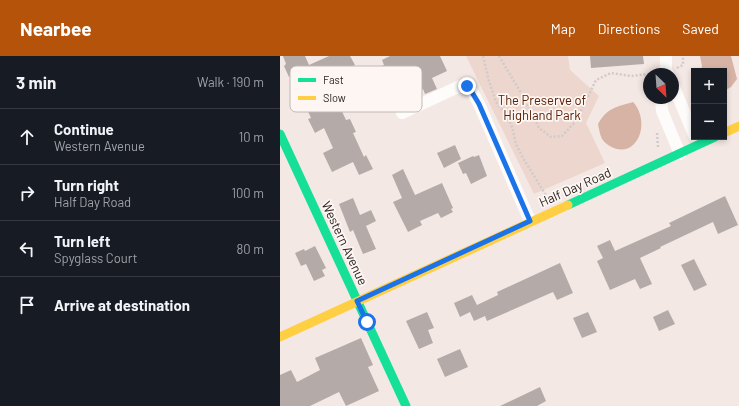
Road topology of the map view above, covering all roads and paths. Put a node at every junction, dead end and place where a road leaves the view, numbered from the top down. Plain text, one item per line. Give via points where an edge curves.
1 (483, 56) edge
2 (499, 56) edge
3 (666, 56) edge
4 (683, 56) edge
5 (668, 68) edge
6 (677, 68) edge
7 (643, 75) edge
8 (679, 99) edge
9 (422, 103) edge
10 (661, 104) edge
11 (739, 126) edge
12 (691, 127) edge
13 (727, 132) edge
14 (280, 134) edge
15 (695, 140) edge
16 (680, 154) junction
17 (547, 197) dead end
18 (530, 221) junction
19 (357, 301) junction
20 (280, 337) edge
21 (406, 406) edge

1 - 17 path via 496,102 507,116 516,144
2 - 7 path via 539,128 550,137 562,136 576,120 596,80 610,73
3 - 5 street
4 - 6 path via 683,65
8 - 12 street
9 - 18 street via 460,86 467,86 470,89
10 - 16 street
11 - 13 main road
14 - 19 main road, Western Avenue
15 - 16 main road, Half Day Road
16 - 18 main road, Half Day Road
18 - 19 main road, Half Day Road
19 - 20 main road, Half Day Road
19 - 21 main road, Western Avenue

